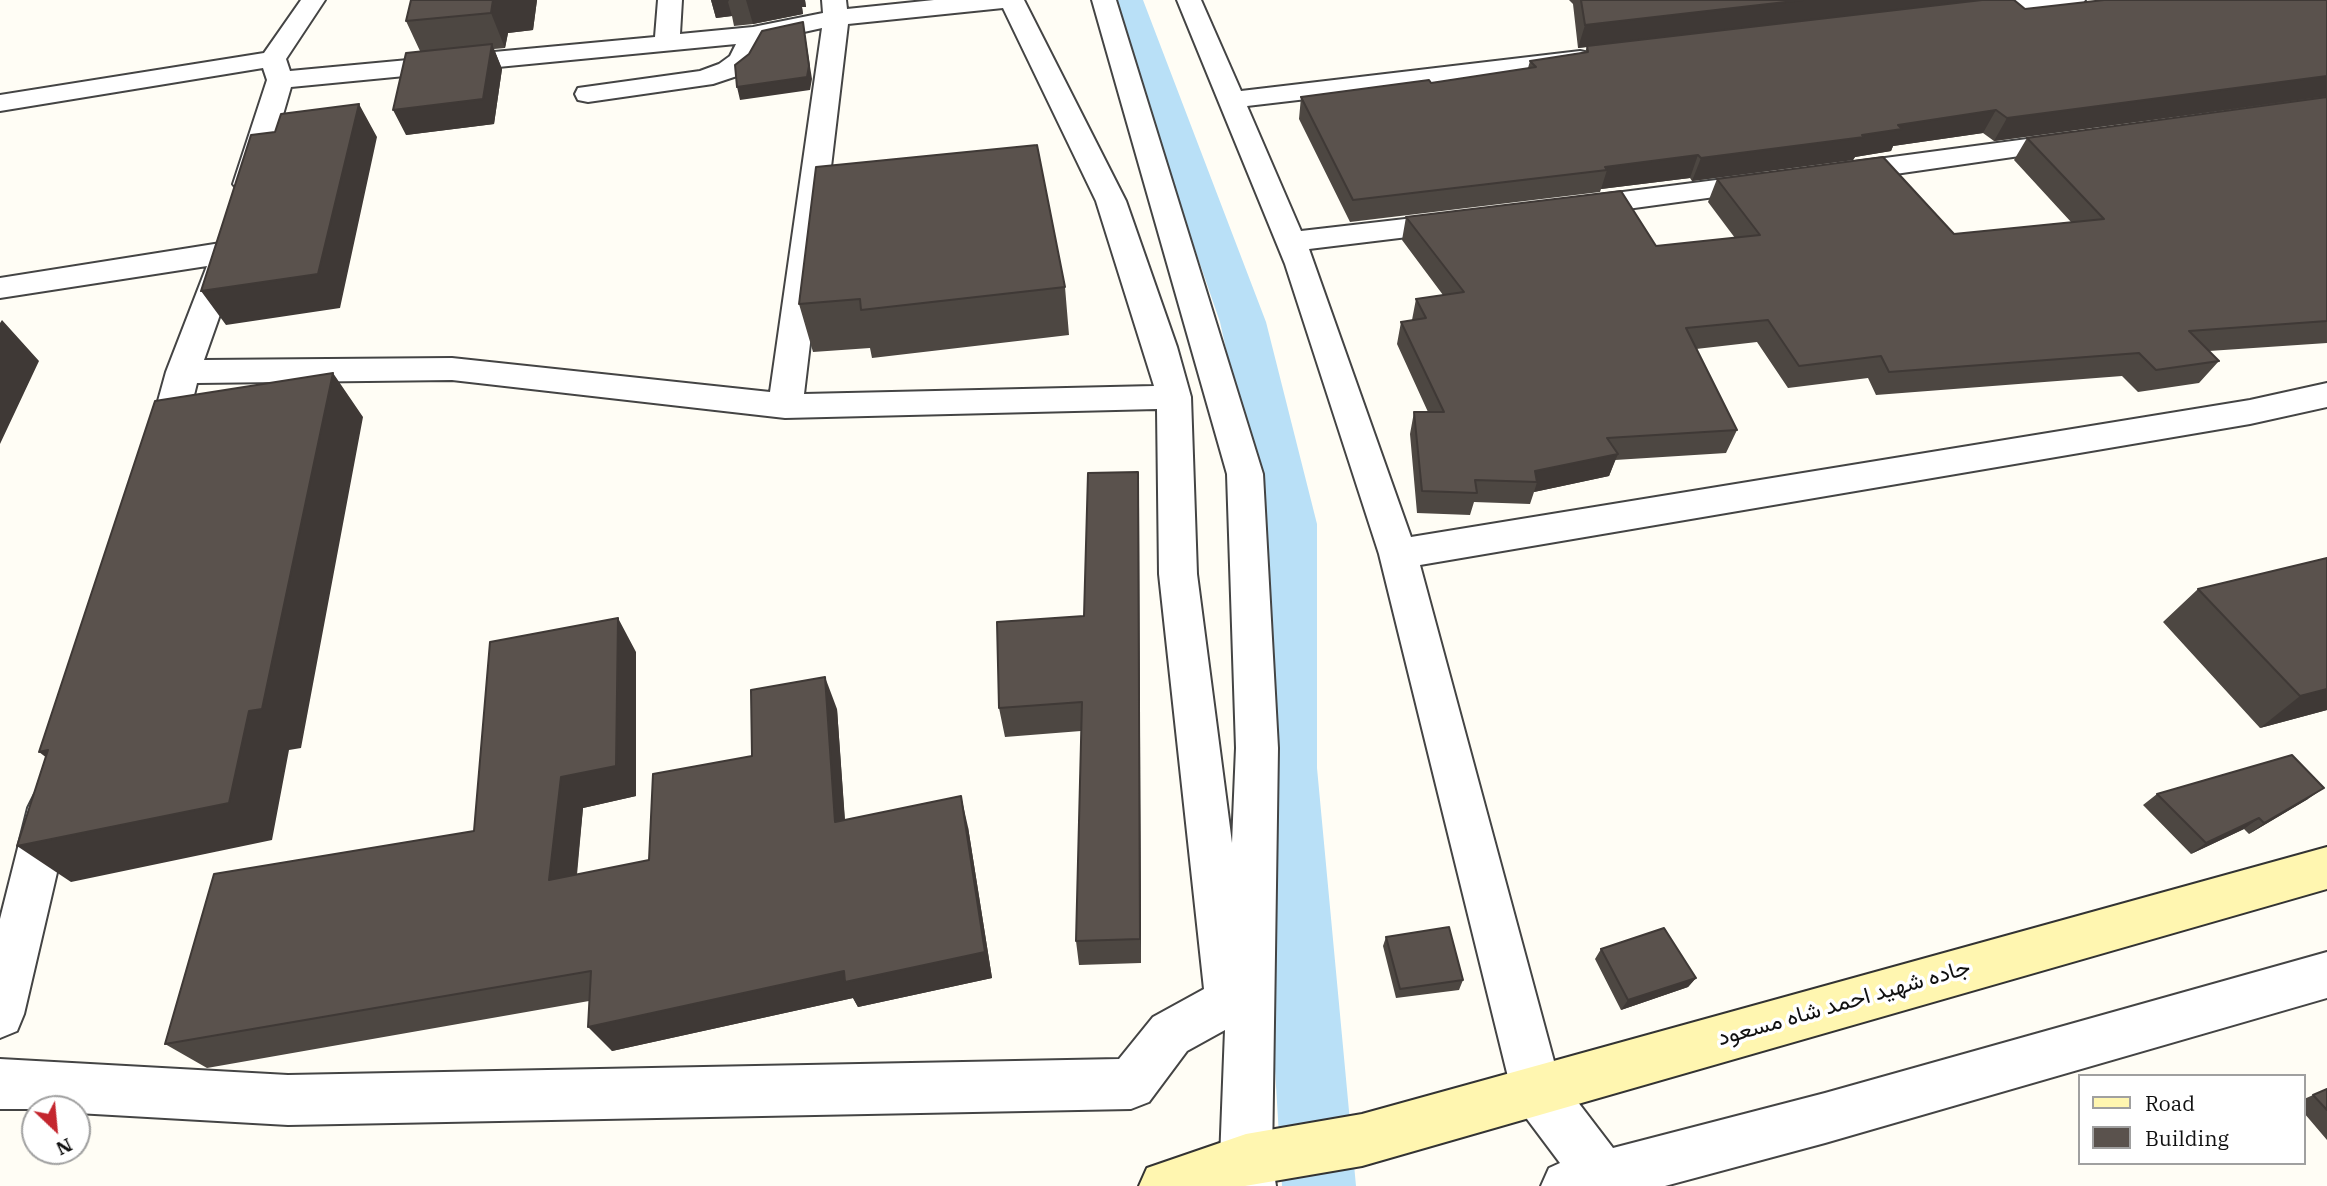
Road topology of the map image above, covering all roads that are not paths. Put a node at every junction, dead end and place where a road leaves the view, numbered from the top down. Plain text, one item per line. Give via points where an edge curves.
1 (313, 0) edge
2 (670, 0) edge
3 (1004, 0) edge
4 (1012, 0) edge
5 (1104, 0) edge
6 (1189, 0) edge
7 (2073, 0) edge
8 (835, 9) edge
9 (1948, 15) edge
10 (753, 35) junction
11 (667, 43) junction
12 (1604, 56) edge
13 (277, 70) junction
14 (588, 94) dead end
15 (1231, 100) junction
16 (0, 103) edge
17 (2096, 138) edge
18 (1552, 210) edge
19 (1483, 219) edge
20 (1291, 242) junction
21 (226, 253) junction
22 (0, 288) edge
23 (183, 372) junction
24 (2327, 395) edge
25 (1174, 397) junction
26 (785, 405) junction
27 (155, 479) edge
28 (1398, 554) junction
29 (62, 777) edge
30 (2327, 868) edge
31 (2327, 975) edge
32 (0, 1014) edge
33 (0, 1084) edge
34 (1536, 1089) junction
35 (1248, 1173) edge
36 (1592, 1183) edge
37 (1165, 1186) edge

1 - 13 street
2 - 11 street
3 - 8 street
4 - 25 street via 1111,201
5 - 35 street via 1245,474 1257,748
6 - 15 street
7 - 9 street
8 - 10 street
8 - 26 street
10 - 11 street
10 - 14 street via 741,60 728,70 704,78
11 - 13 street
12 - 15 street
13 - 16 street
13 - 21 street
15 - 20 street
17 - 18 street
19 - 20 street
20 - 28 street
21 - 22 street
21 - 23 street
23 - 26 street via 452,369
23 - 27 street
24 - 28 street via 2250,412
25 - 26 street
25 - 33 street via 1178,574 1229,1001 1170,1034 1131,1084 288,1100
28 - 34 street
29 - 32 street via 48,813
30 - 34 main road, جاده شهيد احمد شاه مسعود
31 - 36 street
34 - 35 main road, جاده شهيد احمد شاه مسعود
34 - 36 street
35 - 37 main road, جاده شهيد احمد شاه مسعود

